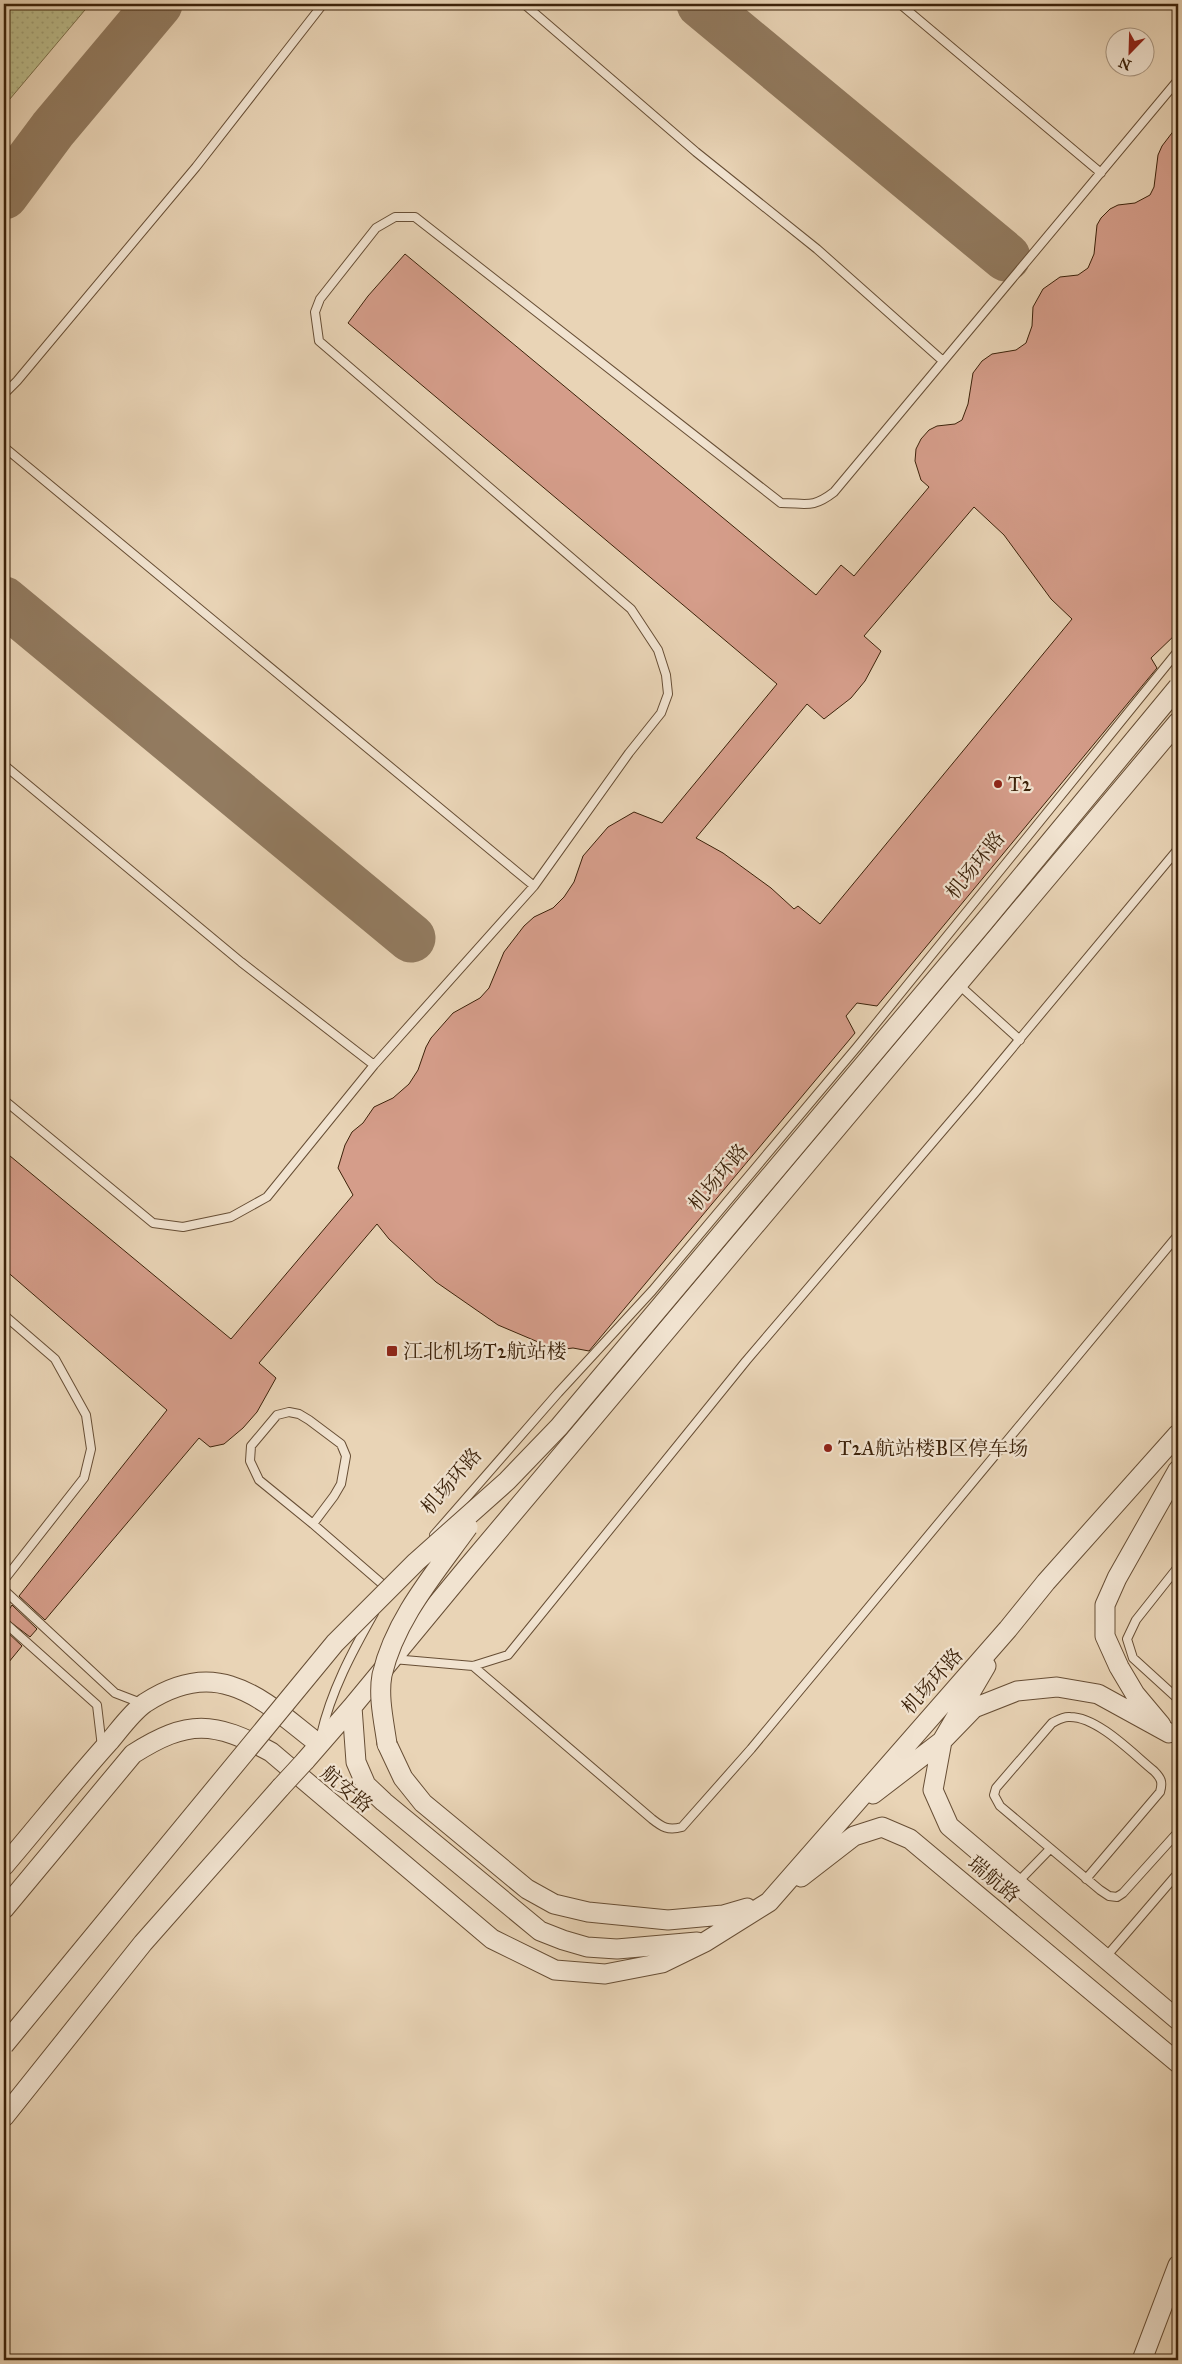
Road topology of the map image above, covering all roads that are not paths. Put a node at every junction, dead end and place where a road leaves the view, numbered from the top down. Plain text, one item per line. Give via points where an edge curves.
1 (323, 4) edge
2 (524, 4) edge
3 (900, 4) edge
4 (1178, 80) edge
5 (1101, 173) junction
6 (943, 361) junction
7 (4, 394) edge
8 (4, 447) edge
9 (1178, 651) edge
10 (1178, 687) edge
11 (1178, 722) edge
12 (4, 765) edge
13 (1178, 849) edge
14 (534, 886) junction
15 (958, 983) junction
16 (1020, 1040) junction
17 (374, 1065) junction
18 (4, 1100) edge
19 (1178, 1235) edge
20 (4, 1315) edge
21 (1178, 1434) edge
22 (1178, 1470) edge
23 (487, 1499) junction
24 (313, 1524) junction
25 (1178, 1567) edge
26 (4, 1580) edge
27 (388, 1589) junction
28 (4, 1590) edge
29 (4, 1622) edge
30 (1008, 1629) junction
31 (392, 1659) junction
32 (473, 1666) junction
33 (1178, 1699) edge
34 (143, 1704) junction
35 (352, 1707) junction
36 (1174, 1737) edge
37 (942, 1740) junction
38 (319, 1744) junction
39 (102, 1750) junction
40 (838, 1822) junction
41 (1178, 1832) edge
42 (1050, 1849) junction
43 (4, 1866) edge
44 (1178, 1873) edge
45 (1086, 1879) junction
46 (1017, 1883) junction
47 (769, 1902) junction
48 (4, 1909) edge
49 (705, 1942) junction
50 (1105, 1958) junction
51 (1178, 2020) edge
52 (4, 2045) edge
53 (1178, 2063) edge
54 (4, 2117) edge
55 (1178, 2265) edge
56 (1142, 2360) edge

1 - 7 lane via 196,167
2 - 6 lane via 696,152 817,249
3 - 5 lane
4 - 5 lane
5 - 6 lane
6 - 14 lane via 834,492 821,502 810,505 781,503 414,216 395,217 376,228 320,299 315,312 319,341 631,609 658,650 668,694 661,713
8 - 14 lane
9 - 27 lane, 机场环路 via 863,1039 652,1291 558,1393
10 - 23 street, 机场环路, bridge via 559,1427
11 - 15 street, 机场环路
12 - 17 lane via 241,962
13 - 16 lane
14 - 17 lane
15 - 16 lane
15 - 31 street, 机场环路
16 - 32 lane via 746,1361 508,1655
17 - 18 lane via 267,1197 231,1218 183,1227 153,1222
19 - 32 lane via 751,1749 682,1827 663,1828
20 - 26 lane via 55,1359 86,1415 91,1449 84,1478
21 - 30 street, 机场环路
22 - 36 street via 1116,1578 1105,1605 1105,1636 1119,1667 1135,1694
23 - 47 street, bridge via 410,1608 393,1641 382,1676 381,1704 387,1744 403,1778 423,1803 527,1888 554,1904 588,1912 668,1920 723,1915
23 - 52 street, bridge via 416,1562 335,1642
24 - 24 lane via 259,1480 250,1461 251,1446 277,1415 289,1412 304,1417 341,1444 346,1456 340,1484
24 - 27 lane
25 - 33 lane via 1136,1620 1127,1639 1133,1658 1143,1670
27 - 38 lane, 机场环路 via 343,1673 325,1716
28 - 34 lane via 115,1693
29 - 39 lane via 97,1705
30 - 37 street
30 - 40 street, 机场环路
31 - 32 lane
31 - 35 street, 机场环路
34 - 38 street, 航安路 via 189,1683 231,1685 255,1696
34 - 39 street, 航安路
35 - 38 street, 机场环路
35 - 49 street via 356,1762 366,1785 540,1931 587,1947 617,1950
36 - 37 street via 1098,1694 1057,1687 1017,1691 974,1708
37 - 40 street
37 - 46 street, 瑞航路 via 933,1790 949,1826
38 - 54 street, 机场环路, bridge via 143,1943
39 - 43 street, 航安路
40 - 47 street, 机场环路
41 - 45 lane via 1123,1893 1109,1896
42 - 45 lane
42 - 45 lane via 1000,1806 994,1795 996,1788 1052,1723 1062,1718 1082,1718 1095,1724 1154,1771 1162,1784 1160,1792
42 - 46 lane
44 - 50 lane
46 - 50 street, 瑞航路
47 - 49 street, 机场环路
47 - 53 street, 瑞航路 via 854,1836 882,1827 910,1839
48 - 49 street, 航安路 via 132,1754 156,1739 187,1727 220,1729 271,1752 492,1938 555,1970 605,1974 662,1963
50 - 51 street, 瑞航路
55 - 56 street

